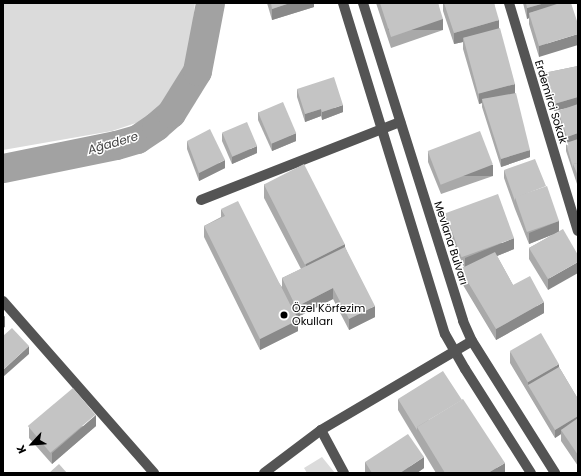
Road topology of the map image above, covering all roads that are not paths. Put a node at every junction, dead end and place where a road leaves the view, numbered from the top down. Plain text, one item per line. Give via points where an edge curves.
1 (343, 3) edge
2 (363, 3) edge
3 (509, 3) edge
4 (400, 122) junction
5 (382, 129) junction
6 (200, 200) dead end
7 (578, 231) edge
8 (3, 301) edge
9 (472, 341) junction
10 (454, 351) junction
11 (321, 430) junction
12 (154, 473) edge
13 (264, 473) edge
14 (344, 473) edge
15 (531, 473) edge
16 (555, 473) edge

1 - 5 street
2 - 4 street, Mevlana Bulvarı
3 - 7 street, Erdemirci Sokak
4 - 5 street
4 - 9 street, Mevlana Bulvarı via 463,321
5 - 6 street
5 - 10 street via 438,313
8 - 12 street
9 - 10 street
9 - 16 street, Mevlana Bulvarı
10 - 11 street
10 - 15 street
11 - 13 street
11 - 14 street

